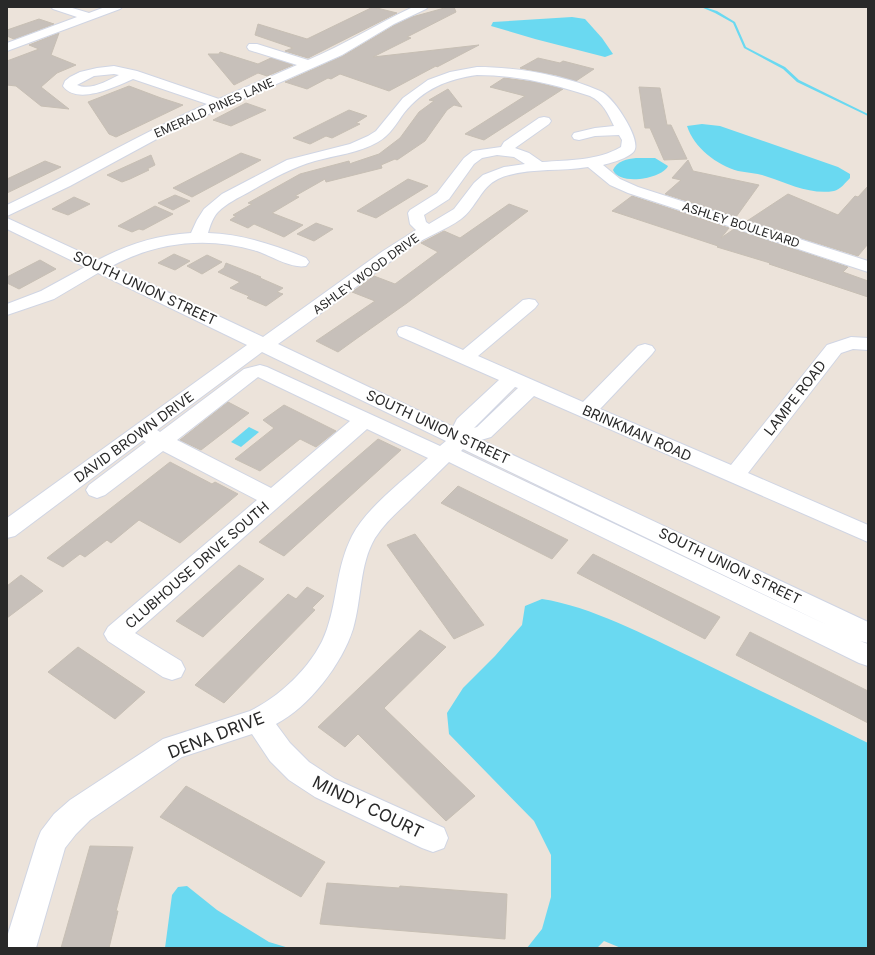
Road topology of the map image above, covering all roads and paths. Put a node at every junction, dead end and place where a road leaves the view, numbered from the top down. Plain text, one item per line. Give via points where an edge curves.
1 (57, 7) edge
2 (116, 7) edge
3 (422, 7) edge
4 (89, 17) junction
5 (7, 47) edge
6 (253, 47) dead end
7 (310, 65) junction
8 (132, 74) dead end
9 (220, 104) junction
10 (544, 120) dead end
11 (623, 130) junction
12 (579, 136) dead end
13 (507, 151) junction
14 (591, 162) junction
15 (538, 166) junction
16 (615, 182) junction
17 (452, 184) junction
18 (478, 188) junction
19 (7, 211) edge
20 (7, 223) edge
21 (429, 230) junction
22 (198, 239) junction
23 (868, 252) edge
24 (300, 262) dead end
25 (100, 266) junction
26 (868, 267) edge
27 (529, 304) dead end
28 (7, 310) edge
29 (406, 332) dead end
30 (264, 344) junction
31 (868, 344) edge
32 (645, 350) dead end
33 (465, 358) junction
34 (512, 379) junction
35 (531, 387) junction
36 (586, 411) junction
37 (365, 419) junction
38 (142, 431) junction
39 (162, 441) junction
40 (450, 449) junction
41 (734, 476) junction
42 (97, 490) dead end
43 (273, 499) junction
44 (7, 530) edge
45 (868, 534) edge
46 (868, 633) edge
47 (868, 656) edge
48 (172, 669) dead end
49 (258, 720) junction
50 (432, 838) dead end
51 (20, 948) edge

1 - 4 street
2 - 4 street
3 - 7 street, EMERALD PINES LANE
4 - 5 street
6 - 7 street
7 - 9 street, EMERALD PINES LANE
8 - 9 street
9 - 19 street, EMERALD PINES LANE via 151,136
10 - 13 street via 509,145
11 - 12 street
11 - 14 street, ASHLEY WOOD DRIVE via 629,140 628,149 621,155 607,160
11 - 22 street, ASHLEY WOOD DRIVE via 609,104 601,96 523,74 493,70 465,72 439,80 419,91 375,138 349,149 310,157 284,166 221,202 207,215
13 - 15 street via 524,156
13 - 17 street via 478,154 469,161
14 - 15 street, ASHLEY WOOD DRIVE
14 - 16 street, ASHLEY BOULEVARD
15 - 18 street, ASHLEY WOOD DRIVE via 493,175
16 - 23 street, ASHLEY BOULEVARD via 653,185
16 - 26 street, ASHLEY BOULEVARD
17 - 18 street
17 - 21 street via 443,196 416,213 418,224
18 - 21 street, ASHLEY WOOD DRIVE via 460,212
20 - 25 street, SOUTH UNION STREET
21 - 30 street, ASHLEY WOOD DRIVE via 408,241 301,320
22 - 24 street via 244,242
22 - 25 street via 150,244 122,254
25 - 28 street via 51,293
25 - 30 street, SOUTH UNION STREET
27 - 33 street
29 - 33 street, BRINKMAN ROAD
30 - 38 street, DAVID BROWN DRIVE
30 - 40 street, SOUTH UNION STREET
31 - 41 street, LAMPE ROAD via 851,342 834,349
32 - 36 street
33 - 34 street, BRINKMAN ROAD
34 - 35 street, BRINKMAN ROAD
34 - 40 street via 464,424
35 - 36 street, BRINKMAN ROAD
35 - 40 street via 484,432
36 - 41 street, BRINKMAN ROAD
37 - 39 street, SOUTH UNION STREET via 264,371 255,371
37 - 40 street, SOUTH UNION STREET
37 - 43 street, CLUBHOUSE DRIVE SOUTH
38 - 39 street, CLUBHOUSE DRIVE SOUTH
38 - 44 street, DAVID BROWN DRIVE
39 - 42 street
39 - 43 street, CLUBHOUSE DRIVE SOUTH
40 - 46 street, SOUTH UNION STREET
40 - 47 street, SOUTH UNION STREET
40 - 49 street, DENA DRIVE via 378,517 364,536 352,562 340,629 320,668 291,699 272,714
41 - 45 street, BRINKMAN ROAD
43 - 48 street, CLUBHOUSE DRIVE SOUTH via 117,634
49 - 50 street, MINDY COURT via 280,752 299,771 318,784
49 - 51 street, DENA DRIVE via 173,748 80,810 65,824 52,841

